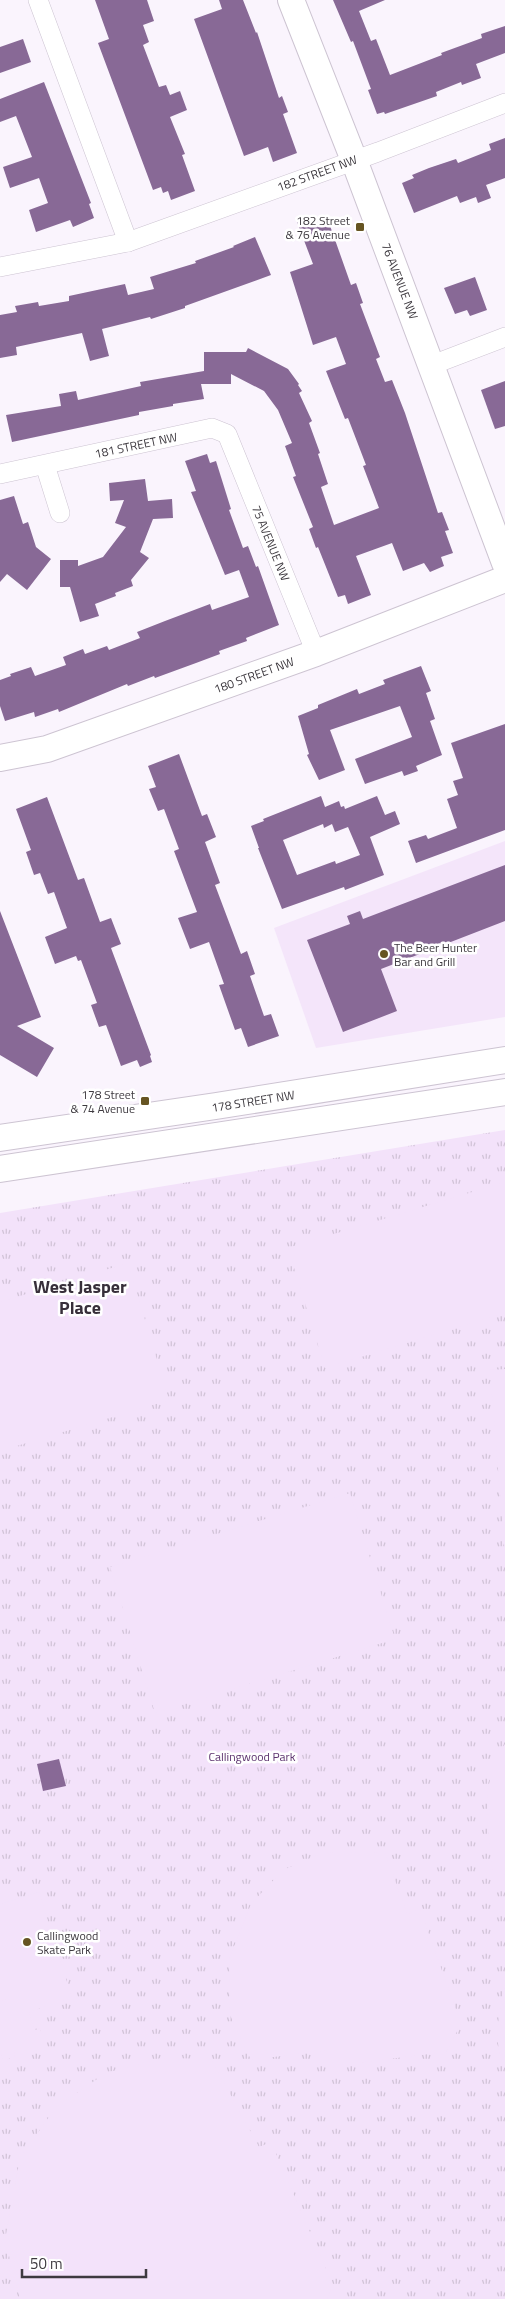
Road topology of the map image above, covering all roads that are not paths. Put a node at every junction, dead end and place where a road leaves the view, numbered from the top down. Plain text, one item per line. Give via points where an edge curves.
1 (38, 0) edge
2 (291, 0) edge
3 (505, 103) edge
4 (354, 160) junction
5 (128, 242) junction
6 (0, 266) edge
7 (505, 337) edge
8 (432, 365) junction
9 (227, 434) joint
10 (46, 465) junction
11 (0, 474) edge
12 (60, 513) dead end
13 (505, 563) edge
14 (505, 579) edge
15 (316, 653) junction
16 (0, 758) edge
17 (505, 1060) edge
18 (505, 1092) edge
19 (0, 1138) edge
20 (0, 1169) edge

1 - 5 street
2 - 4 street, 76 AVENUE NW
3 - 4 street, 182 STREET NW
4 - 5 street, 182 STREET NW
4 - 8 street, 76 AVENUE NW
5 - 6 street, 182 STREET NW
7 - 8 street
8 - 13 street, 76 AVENUE NW
9 - 10 street, 181 STREET NW via 212,428
9 - 15 street, 75 AVENUE NW
10 - 11 street, 181 STREET NW
10 - 12 street
14 - 15 street, 180 STREET NW
15 - 16 street, 180 STREET NW via 47,749
17 - 19 street, 178 STREET NW
18 - 20 street

